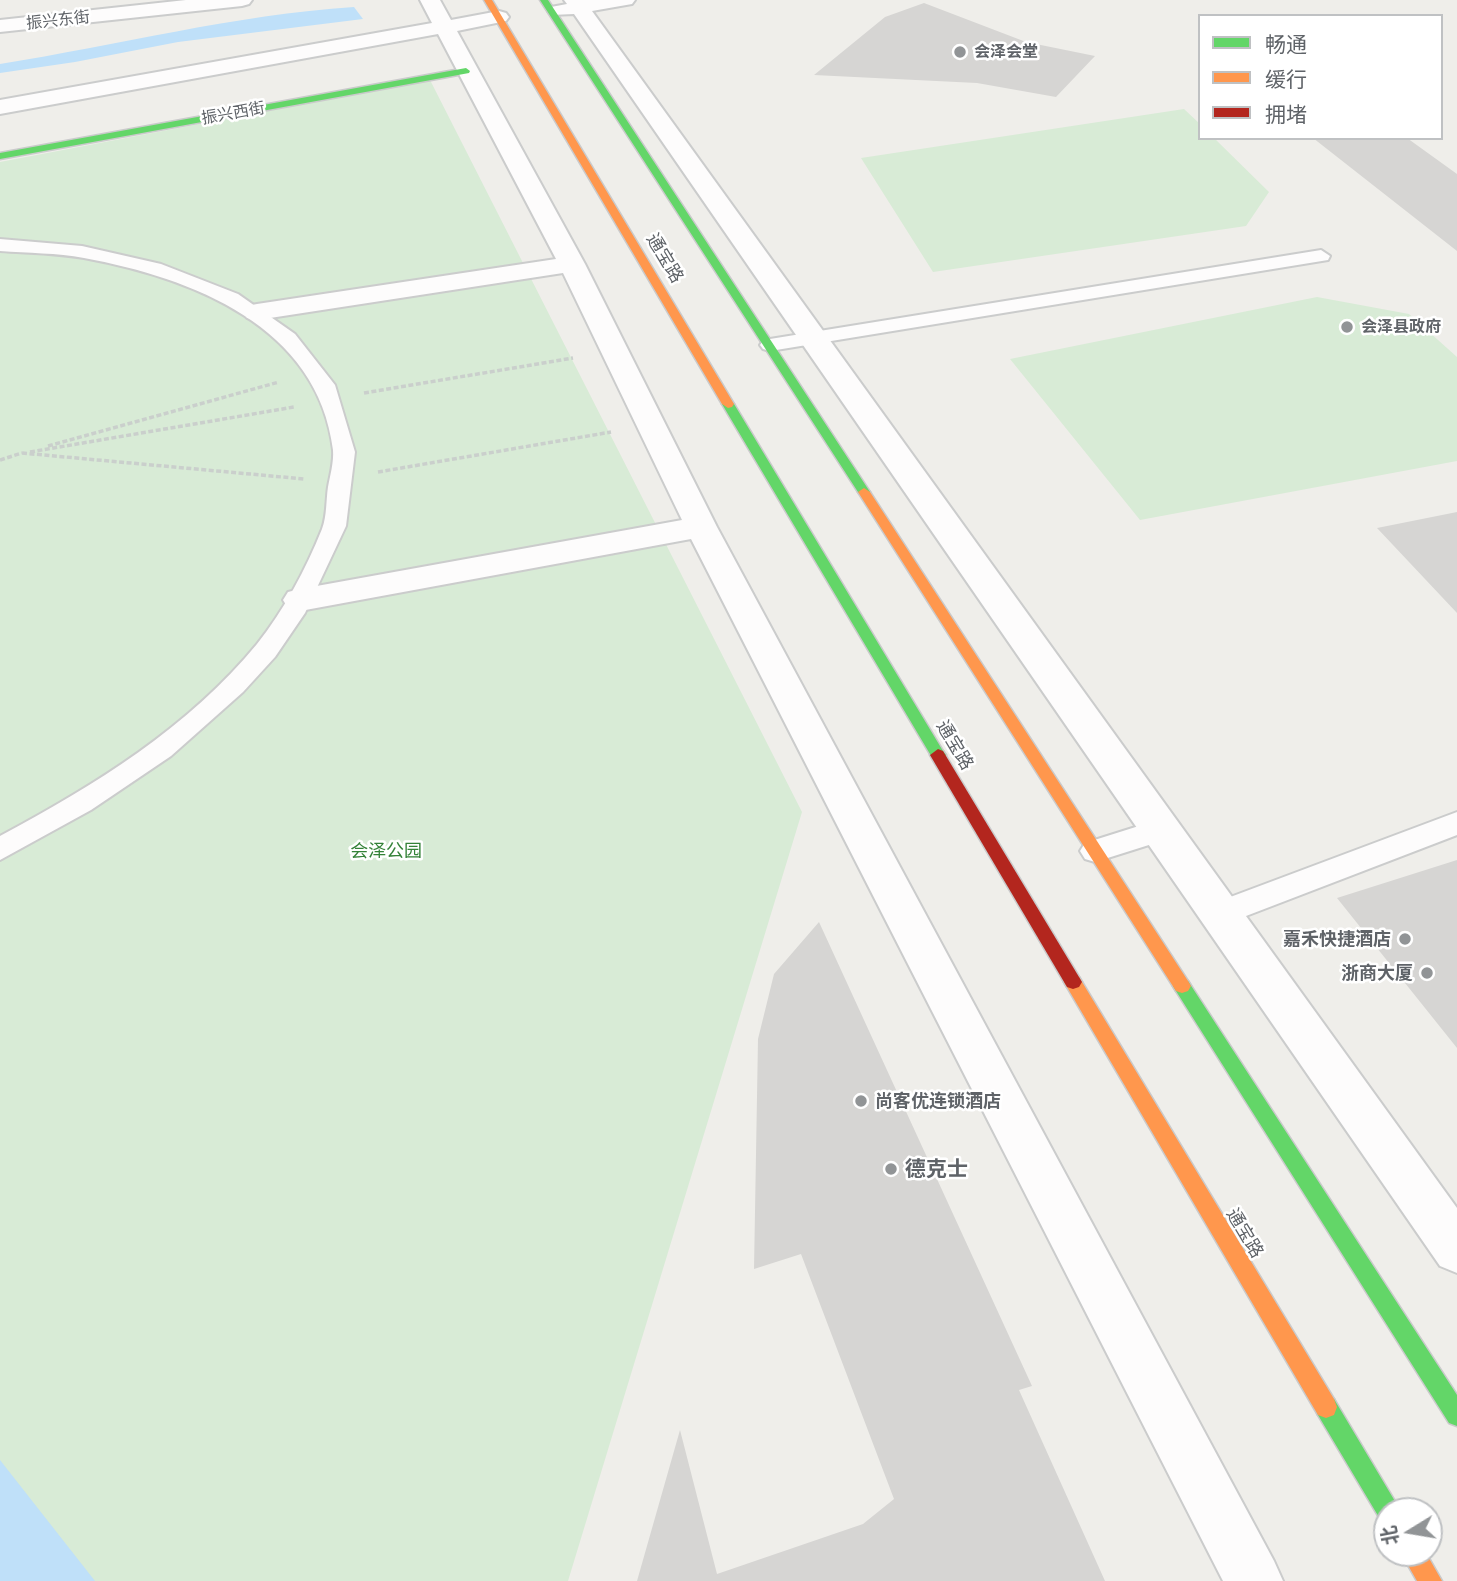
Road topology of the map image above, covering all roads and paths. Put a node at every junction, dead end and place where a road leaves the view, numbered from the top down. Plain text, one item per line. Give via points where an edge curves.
1 (242, 0) edge
2 (625, 0) edge
3 (562, 5) edge
4 (494, 9) edge
5 (437, 14) edge
6 (0, 26) edge
7 (466, 71) junction
8 (0, 107) edge
9 (0, 156) edge
10 (0, 245) edge
11 (1321, 256) dead end
12 (572, 264) junction
13 (257, 312) junction
14 (813, 338) junction
15 (770, 345) junction
16 (614, 351) junction
17 (283, 381) dead end
18 (333, 399) junction
19 (650, 426) junction
20 (22, 453) junction
21 (0, 460) edge
22 (344, 478) junction
23 (701, 527) junction
24 (300, 600) junction
25 (1457, 823) edge
26 (1161, 831) junction
27 (0, 849) edge
28 (1095, 851) junction
29 (1220, 914) junction
30 (1457, 1250) edge
31 (1457, 1415) edge
32 (1380, 1497) edge
33 (1254, 1581) edge

1 - 6 street, 振兴东街
2 - 3 street
3 - 14 street
3 - 15 main road
4 - 5 street
4 - 32 main road, 通宝路
5 - 7 street
5 - 8 street
7 - 9 main road, 振兴西街
7 - 12 street
10 - 13 lane via 58,248 142,263 215,289
11 - 14 lane
12 - 13 street
12 - 16 street
13 - 18 lane via 299,347
14 - 15 lane
14 - 26 street
15 - 28 main road
16 - 18 path
16 - 19 street
17 - 20 path
18 - 20 path
18 - 22 lane via 342,429
19 - 22 path
19 - 23 street
20 - 21 path
20 - 22 path via 319,481
22 - 24 lane via 333,534
23 - 24 street
23 - 33 street
24 - 27 lane via 259,656 169,742 111,784
25 - 29 lane
26 - 28 lane
26 - 29 street
28 - 31 main road
29 - 30 street

